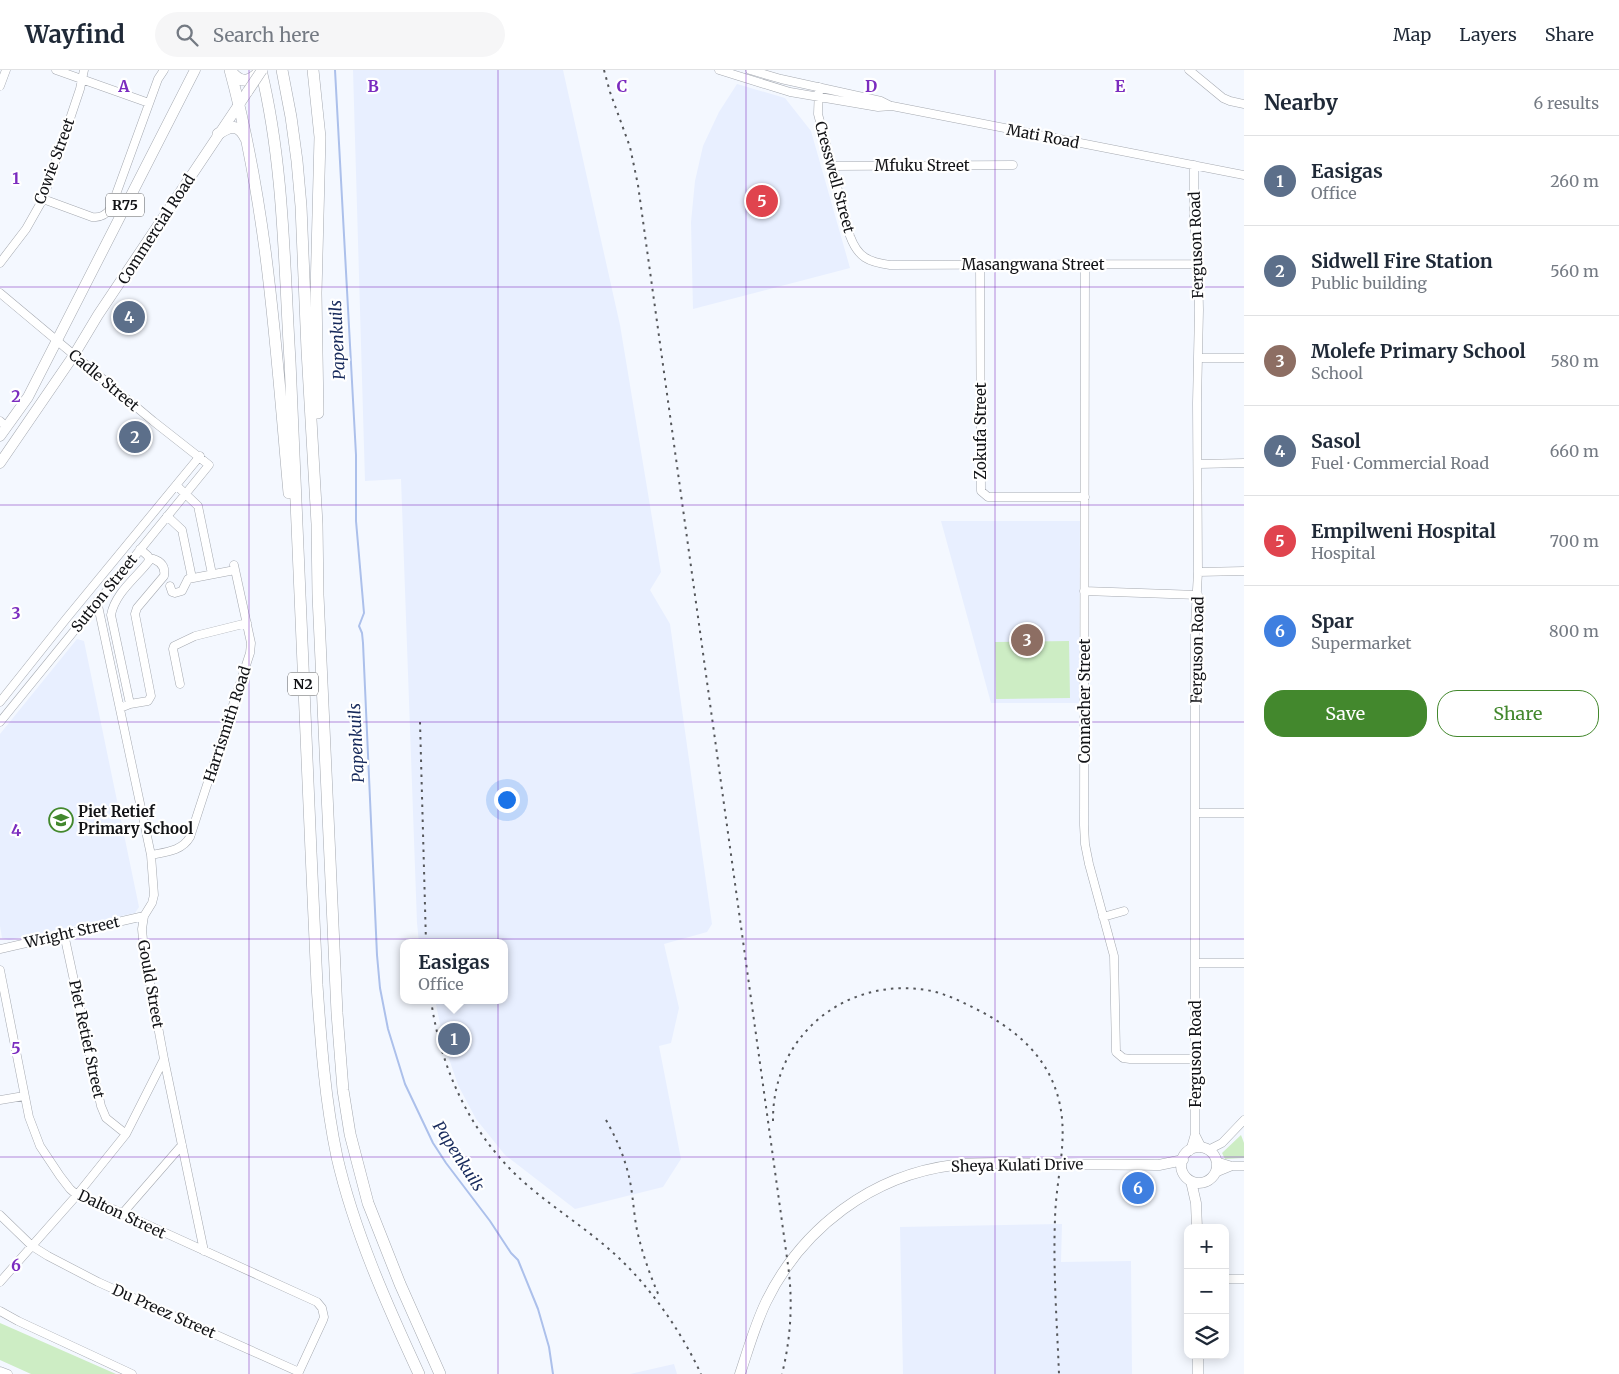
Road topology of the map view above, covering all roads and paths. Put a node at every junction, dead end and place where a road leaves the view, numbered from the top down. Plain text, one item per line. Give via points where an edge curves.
1 (6, 70) edge
2 (56, 70) edge
3 (84, 70) edge
4 (164, 70) edge
5 (195, 70) edge
6 (230, 70) edge
7 (261, 70) edge
8 (282, 70) edge
9 (313, 70) edge
10 (719, 70) edge
11 (750, 70) edge
12 (1189, 70) edge
13 (82, 80) junction
14 (0, 86) edge
15 (246, 86) junction
16 (819, 87) junction
17 (817, 97) junction
18 (149, 103) junction
19 (239, 104) junction
20 (1244, 104) edge
21 (892, 106) junction
22 (218, 134) junction
23 (247, 141) junction
24 (1013, 165) dead end
25 (832, 166) junction
26 (1194, 166) junction
27 (1244, 175) edge
28 (43, 199) junction
29 (868, 260) joint
30 (0, 263) edge
31 (980, 264) junction
32 (1085, 264) junction
33 (1198, 264) junction
34 (0, 293) edge
35 (56, 340) junction
36 (74, 355) junction
37 (1198, 358) junction
38 (1244, 358) edge
39 (3, 424) edge
40 (0, 436) edge
41 (200, 456) junction
42 (0, 463) edge
43 (1244, 463) edge
44 (1198, 464) junction
45 (209, 465) joint
46 (176, 485) junction
47 (186, 493) junction
48 (1085, 497) junction
49 (168, 516) junction
50 (317, 524) junction
51 (140, 549) junction
52 (149, 558) junction
53 (1244, 571) edge
54 (1198, 572) junction
55 (103, 574) junction
56 (212, 574) junction
57 (192, 578) junction
58 (112, 583) junction
59 (170, 586) dead end
60 (1084, 591) junction
61 (299, 592) junction
62 (1198, 595) junction
63 (97, 602) junction
64 (66, 619) junction
65 (247, 623) junction
66 (76, 628) junction
67 (180, 684) dead end
68 (0, 702) edge
69 (130, 704) junction
70 (0, 706) edge
71 (120, 708) junction
72 (9, 712) junction
73 (0, 722) edge
74 (1195, 813) junction
75 (1244, 813) edge
76 (151, 855) junction
77 (1124, 911) dead end
78 (144, 916) junction
79 (1103, 917) junction
80 (64, 934) junction
81 (0, 949) edge
82 (1195, 963) junction
83 (1244, 963) edge
84 (0, 970) edge
85 (1195, 1058) junction
86 (164, 1060) junction
87 (24, 1096) junction
88 (0, 1100) edge
89 (1244, 1120) edge
90 (126, 1134) junction
91 (1195, 1134) junction
92 (1222, 1143) junction
93 (182, 1145) junction
94 (1205, 1149) junction
95 (1190, 1151) junction
96 (1183, 1160) junction
97 (1216, 1160) junction
98 (1159, 1165) junction
99 (1232, 1166) junction
100 (1244, 1166) edge
101 (1215, 1173) junction
102 (1188, 1179) junction
103 (1204, 1182) junction
104 (77, 1195) junction
105 (1196, 1203) junction
106 (122, 1214) junction
107 (0, 1215) edge
108 (1197, 1224) edge
109 (32, 1246) junction
110 (204, 1251) junction
111 (1229, 1279) edge
112 (1244, 1279) edge
113 (0, 1282) edge
114 (0, 1311) edge
115 (412, 1311) junction
116 (1198, 1359) edge
117 (0, 1371) edge
118 (299, 1373) edge
119 (8, 1374) edge
120 (132, 1374) edge
121 (418, 1374) edge
122 (440, 1374) edge
123 (447, 1374) edge
124 (740, 1374) edge
125 (1198, 1374) edge

1 - 14 street
2 - 13 street
3 - 13 street, Cowie Street
4 - 18 street
5 - 35 main road, R75
6 - 15 highway
6 - 19 highway
7 - 15 highway, bridge
7 - 61 highway, N2 via 282,206
8 - 50 highway, N2 via 300,188
9 - 50 highway via 320,136 316,293
10 - 17 street, Mati Road
11 - 16 street, Mati Road
12 - 20 street via 1224,98
13 - 18 street
13 - 28 street, Cowie Street
15 - 19 main road, Commercial Road / R75
16 - 17 street, Cresswell Street
16 - 21 street, Mati Road
17 - 21 street, Mati Road via 878,107
17 - 25 street, Cresswell Street via 818,114
18 - 28 street via 111,208 104,216 92,217
19 - 22 main road, Commercial Road / R75
19 - 23 highway
21 - 26 street, Mati Road
22 - 23 highway via 234,127 241,130
22 - 36 main road, Commercial Road / R75
23 - 61 highway via 271,295
24 - 25 street, Mfuku Street
25 - 29 street, Cresswell Street via 853,244
26 - 27 street, Mati Road
26 - 33 street, Ferguson Road
28 - 30 street, Cowie Street via 26,229
29 - 31 street, Masangwana Street via 890,265
31 - 32 street, Masangwana Street
31 - 48 street, Zokufa Street via 981,491 988,497
32 - 33 street, Masangwana Street
32 - 48 street, Connacher Street
33 - 37 street, Ferguson Road
34 - 35 street, Cadle Street
35 - 36 street, Cadle Street
35 - 39 main road, R75 via 28,397
36 - 41 street, Cadle Street
36 - 42 main road, Commercial Road / R75
37 - 38 street
37 - 44 street, Ferguson Road
39 - 40 main road, R75
41 - 45 street, Cadle Street
41 - 46 street, Sutton Street
43 - 44 street
44 - 54 street, Ferguson Road
45 - 47 street, Sutton Street
46 - 47 street
46 - 55 street, Sutton Street
47 - 49 street, Sutton Street
47 - 56 street via 198,506
48 - 60 street, Connacher Street
49 - 51 street, Sutton Street
49 - 57 street via 182,530
50 - 115 highway, N2 via 330,867 343,1090 361,1180 384,1247
51 - 52 street
51 - 58 street, Sutton Street
52 - 69 street via 117,599 111,615
52 - 69 street via 165,569 164,576 135,614 151,696 148,701
53 - 54 street
54 - 62 street, Ferguson Road
55 - 58 street
55 - 64 street, Sutton Street
56 - 57 street
56 - 65 street, Harrismith Road via 235,568
57 - 59 street via 186,581 180,592 173,593
58 - 63 street, Sutton Street
60 - 62 street
60 - 79 street, Connacher Street via 1085,844
61 - 121 highway, N2 via 314,916 328,1112 343,1180 361,1235
62 - 74 street, Ferguson Road via 1195,626
63 - 66 street, Sutton Street
63 - 71 street, Gould Street
64 - 66 street
64 - 68 street, Sutton Street
65 - 67 street via 195,636 174,646
65 - 76 street, Harrismith Road via 250,653 190,837 178,849
66 - 72 street, Sutton Street
69 - 71 street
70 - 72 street
71 - 76 street, Gould Street
72 - 73 street, Sutton Street
74 - 75 street
74 - 82 street, Ferguson Road
76 - 78 street, Gould Street via 154,895
77 - 79 street
78 - 80 street, Wright Street
78 - 86 street, Gould Street via 144,951
79 - 85 street, Connacher Street via 1114,956 1116,1052 1130,1059
80 - 81 street, Wright Street
80 - 90 street, Piet Retief Street via 101,1106 106,1118
82 - 83 street
82 - 85 street, Ferguson Road
84 - 87 street, Dalton Street
85 - 91 street, Ferguson Road
86 - 90 street
86 - 93 street, Gould Street
87 - 88 street
87 - 104 street, Dalton Street via 40,1146
89 - 92 street
90 - 104 street
91 - 94 street, Ferguson Road
91 - 95 street, Ferguson Road
92 - 94 street
92 - 97 street
93 - 106 street
93 - 110 street, Gould Street
94 - 95 main road
94 - 97 main road
95 - 96 main road
96 - 98 main road, Sheya Kulati Drive
96 - 102 main road via 1182,1168
97 - 99 street
97 - 101 main road
98 - 102 main road, Sheya Kulati Drive via 1178,1171
98 - 124 main road, Sheya Kulati Drive via 966,1164 918,1172 873,1190 822,1227 788,1265 766,1302
99 - 100 street
99 - 101 street
101 - 103 main road
102 - 103 main road
102 - 105 main road
103 - 105 main road
104 - 106 street, Dalton Street
104 - 109 street
105 - 108 main road
106 - 110 street, Dalton Street
107 - 109 street, Du Preez Street
109 - 113 street
109 - 118 street, Du Preez Street via 98,1282
110 - 118 street, Dalton Street via 317,1302 322,1308 324,1316
111 - 112 street
114 - 120 street
115 - 122 highway, N2
115 - 123 highway
116 - 125 main road
117 - 119 street

